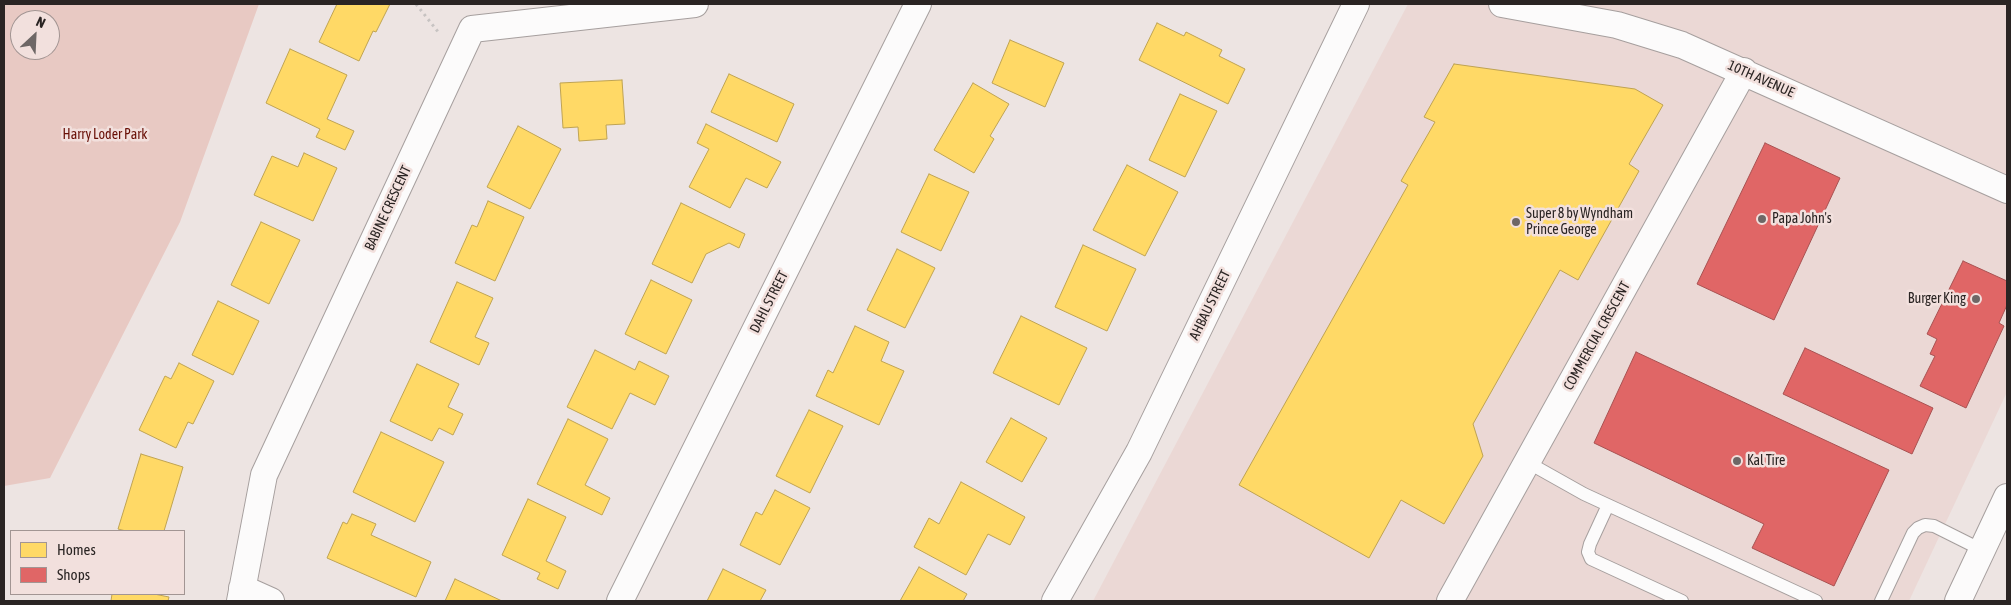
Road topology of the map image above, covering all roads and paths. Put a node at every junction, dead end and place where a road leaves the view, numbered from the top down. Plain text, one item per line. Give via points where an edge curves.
1 (416, 4) edge
2 (696, 4) edge
3 (918, 4) edge
4 (1356, 4) edge
5 (1502, 4) edge
6 (458, 57) junction
7 (1744, 71) junction
8 (2007, 190) edge
9 (1527, 462) junction
10 (2007, 497) edge
11 (1608, 505) junction
12 (1982, 550) junction
13 (241, 594) edge
14 (271, 601) edge
15 (620, 601) edge
16 (1055, 601) edge
17 (1450, 601) edge
18 (1682, 601) edge
19 (1816, 601) edge
20 (1881, 601) edge
21 (1958, 601) edge

1 - 6 path
2 - 6 street, BABINE CRESCENT via 472,29
3 - 15 street, DAHL STREET
4 - 16 street, AHBAU STREET via 1139,452
5 - 7 street, 10TH AVENUE via 1617,25 1682,44
6 - 13 street, BABINE CRESCENT via 264,475
7 - 8 street, 10TH AVENUE
7 - 9 street, COMMERCIAL CRESCENT
9 - 11 lane
9 - 17 street, COMMERCIAL CRESCENT
10 - 12 street
11 - 18 lane via 1590,544 1588,552 1591,559
11 - 19 lane
12 - 20 lane via 1934,526 1918,528 1912,533
12 - 21 street
13 - 14 street

